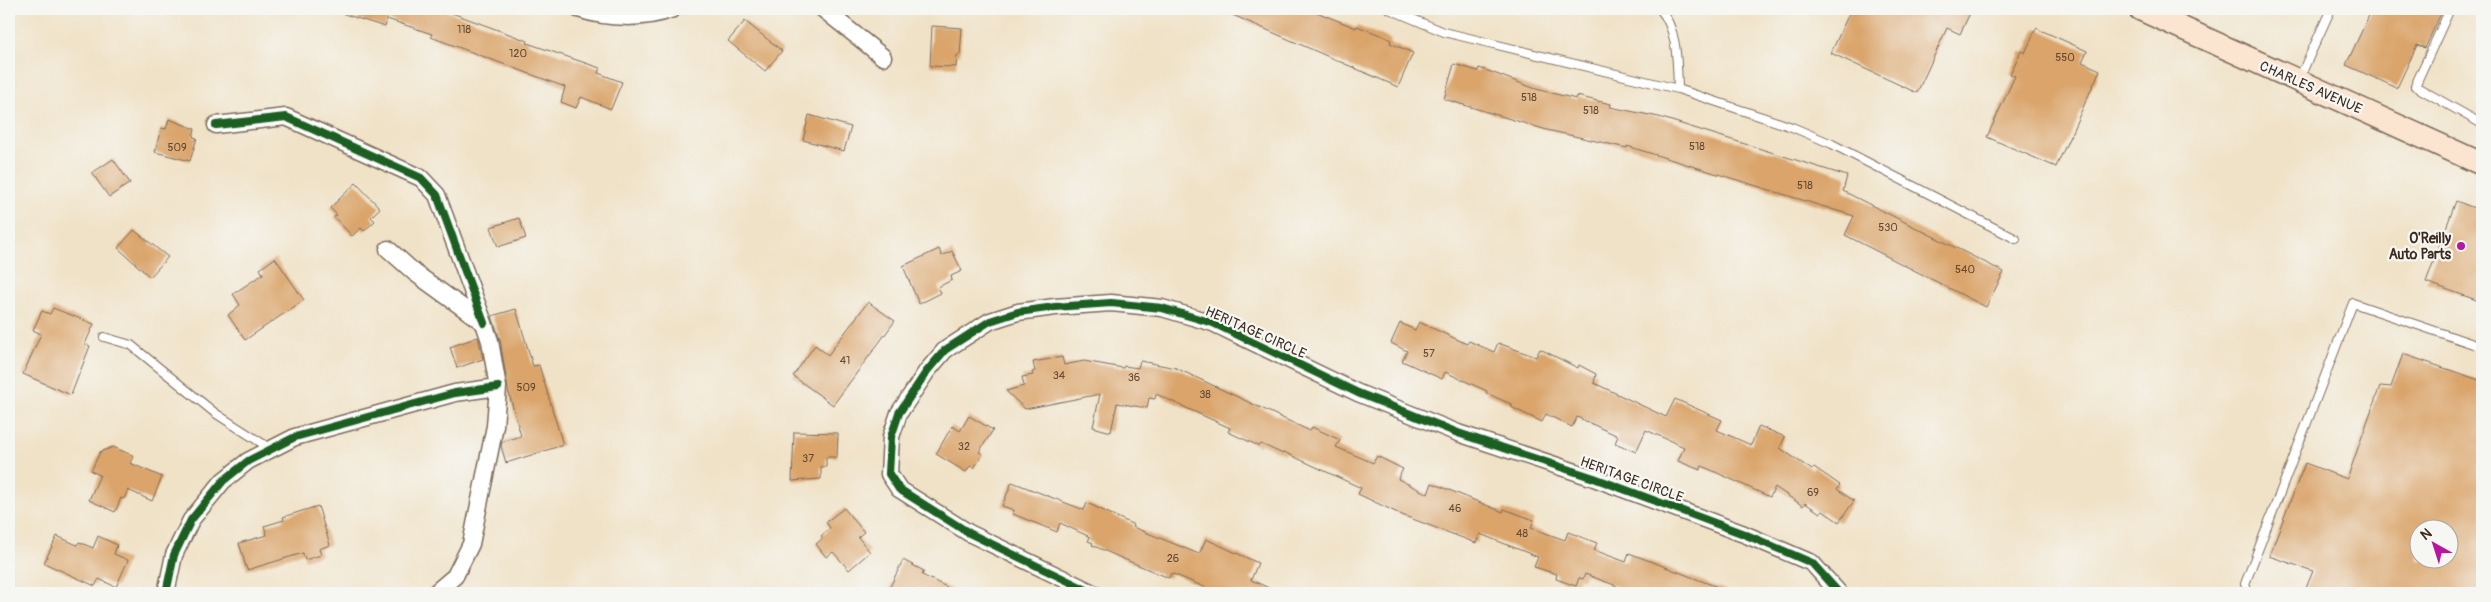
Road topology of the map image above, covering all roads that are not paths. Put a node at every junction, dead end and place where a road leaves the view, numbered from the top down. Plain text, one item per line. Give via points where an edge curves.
1 (578, 9) edge
2 (673, 9) edge
3 (824, 9) edge
4 (1389, 9) edge
5 (1660, 9) edge
6 (2140, 9) edge
7 (2330, 9) edge
8 (2450, 9) edge
9 (883, 57) dead end
10 (2298, 81) junction
11 (1678, 89) junction
12 (2482, 124) edge
13 (216, 125) dead end
14 (2482, 164) edge
15 (2016, 239) dead end
16 (388, 249) dead end
17 (484, 323) junction
18 (104, 337) dead end
19 (2482, 347) edge
20 (498, 387) junction
21 (271, 449) junction
22 (166, 593) edge
23 (435, 593) edge
24 (1093, 593) edge
25 (1839, 593) edge
26 (2249, 593) edge

1 - 2 street via 629,18
3 - 9 street
4 - 11 lane via 1444,32
5 - 11 lane via 1671,25
6 - 10 street, CHARLES AVENUE via 2174,20
7 - 10 lane
8 - 12 lane via 2415,86
10 - 14 street, CHARLES AVENUE
11 - 15 lane via 1792,127 1832,144
13 - 17 street via 286,117 421,178 437,195
16 - 17 street via 415,273
17 - 20 street
18 - 21 lane via 131,345 215,413
19 - 26 lane via 2353,303 2245,584
20 - 21 street via 455,393 304,434
20 - 23 street via 495,426 471,544 455,576
21 - 22 street via 248,461 222,481 191,520 174,555
24 - 25 street, HERITAGE CIRCLE via 969,533 899,489 889,474 891,437 899,413 945,350 990,320 1018,312 1111,303 1162,308 1214,323 1367,397 1458,433 1594,478 1753,537 1812,564

